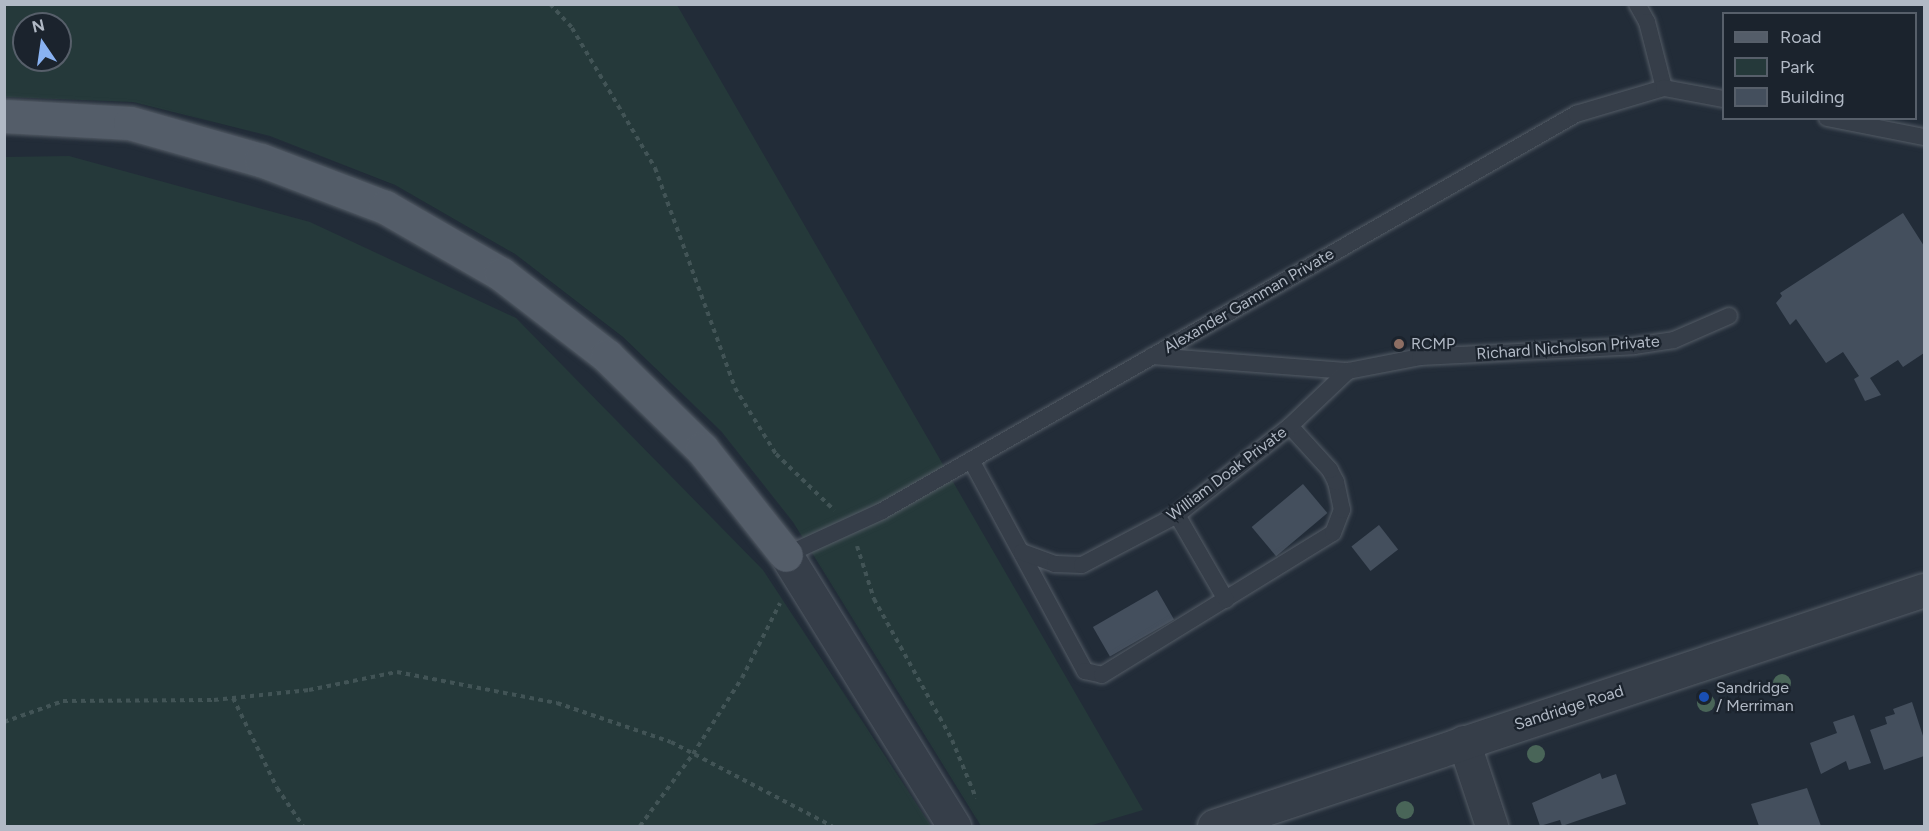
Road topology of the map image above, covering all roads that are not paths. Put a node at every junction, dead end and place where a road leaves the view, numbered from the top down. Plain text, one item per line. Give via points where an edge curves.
1 (1637, 4) edge
2 (1664, 88) junction
3 (1722, 99) edge
4 (4, 116) edge
5 (1837, 120) edge
6 (1924, 137) edge
7 (1729, 316) dead end
8 (1152, 356) junction
9 (1348, 371) junction
10 (1290, 426) junction
11 (971, 460) junction
12 (1177, 515) junction
13 (1022, 552) junction
14 (791, 564) junction
15 (1924, 590) edge
16 (1226, 600) junction
17 (1464, 742) junction
18 (954, 826) edge
19 (1214, 826) edge
20 (1492, 826) edge

1 - 2 lane via 1647,21
2 - 3 lane, Alexander Gamman Private
2 - 8 lane, Alexander Gamman Private via 1576,114
4 - 14 main road via 130,123 261,160 385,207 501,274 607,356 702,449
5 - 6 lane
7 - 9 lane, Richard Nicholson Private via 1674,340 1644,345 1420,357
8 - 9 lane, Richard Nicholson Private
8 - 11 lane, Alexander Gamman Private
9 - 10 lane, William Doak Private
10 - 12 lane, William Doak Private
10 - 16 lane via 1330,470 1340,492 1340,520 1333,532
11 - 13 lane
11 - 14 lane, Alexander Gamman Private via 850,526
12 - 13 lane, William Doak Private via 1082,565 1055,564
12 - 16 lane
13 - 16 lane via 1085,671 1091,675 1113,670
14 - 18 street
15 - 17 street, Sandridge Road
17 - 19 street, Sandridge Road
17 - 20 street

